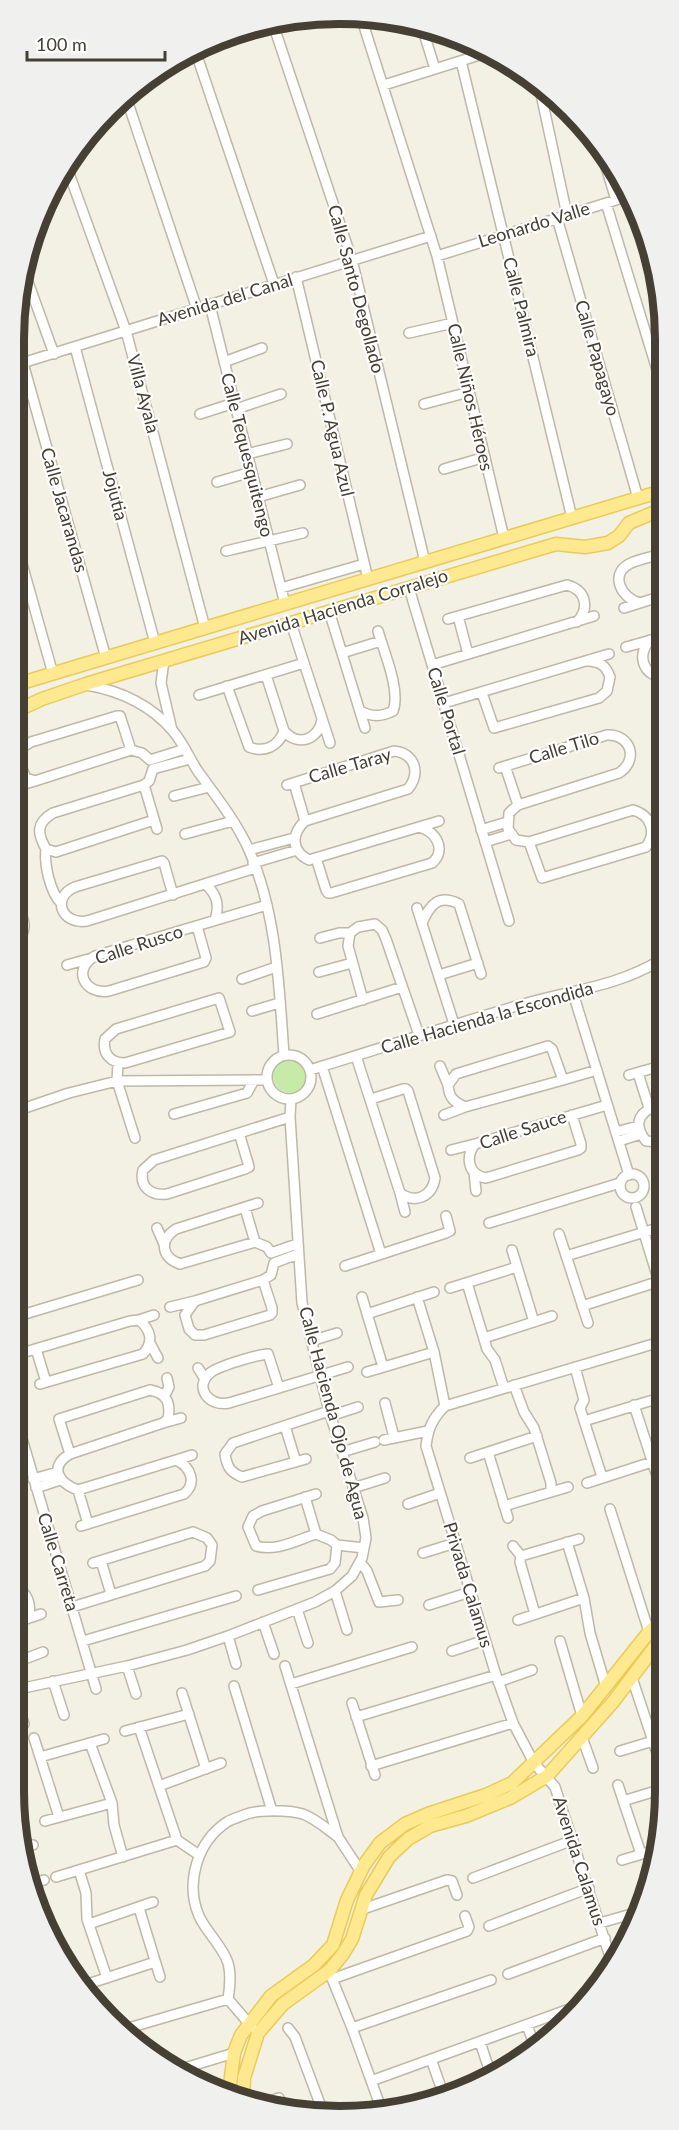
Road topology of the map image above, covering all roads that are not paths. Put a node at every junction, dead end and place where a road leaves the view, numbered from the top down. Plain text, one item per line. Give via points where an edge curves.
1 (364, 25) edge
2 (276, 31) edge
3 (425, 36) edge
4 (474, 55) edge
5 (198, 58) edge
6 (461, 61) junction
7 (435, 69) junction
8 (384, 85) junction
9 (542, 97) edge
10 (128, 104) edge
11 (605, 169) edge
12 (70, 176) edge
13 (621, 198) edge
14 (611, 201) junction
15 (567, 215) junction
16 (557, 218) junction
17 (504, 235) junction
18 (431, 236) junction
19 (437, 256) junction
20 (352, 260) junction
21 (296, 277) junction
22 (274, 284) junction
23 (29, 285) edge
24 (210, 305) junction
25 (197, 309) junction
26 (453, 322) junction
27 (126, 331) junction
28 (409, 333) dead end
29 (75, 347) junction
30 (262, 348) dead end
31 (54, 354) junction
32 (655, 361) edge
33 (224, 362) junction
34 (24, 363) edge
35 (24, 374) edge
36 (469, 392) junction
37 (281, 394) dead end
38 (424, 404) dead end
39 (235, 406) junction
40 (200, 414) dead end
41 (287, 444) dead end
42 (247, 454) junction
43 (485, 457) junction
44 (444, 470) dead end
45 (252, 472) junction
46 (217, 482) dead end
47 (300, 485) dead end
48 (655, 493) edge
49 (258, 497) junction
50 (638, 498) junction
51 (655, 512) edge
52 (572, 518) junction
53 (303, 533) dead end
54 (504, 538) junction
55 (269, 541) junction
56 (226, 551) dead end
57 (655, 556) edge
58 (425, 562) junction
59 (364, 564) junction
60 (24, 571) edge
61 (315, 578) junction
62 (368, 579) junction
63 (303, 582) junction
64 (280, 588) junction
65 (409, 588) junction
66 (313, 595) junction
67 (655, 598) edge
68 (640, 603) junction
69 (285, 604) junction
70 (624, 608) dead end
71 (329, 611) junction
72 (594, 616) dead end
73 (577, 621) junction
74 (291, 623) junction
75 (205, 628) junction
76 (378, 631) dead end
77 (655, 639) edge
78 (650, 640) junction
79 (381, 641) junction
80 (154, 643) junction
81 (626, 647) dead end
82 (342, 653) junction
83 (468, 654) junction
84 (609, 654) dead end
85 (110, 657) junction
86 (164, 660) junction
87 (589, 661) junction
88 (304, 663) junction
89 (432, 665) junction
90 (53, 674) junction
91 (119, 674) junction
92 (266, 675) junction
93 (655, 675) edge
94 (24, 682) edge
95 (86, 684) junction
96 (227, 686) junction
97 (482, 693) junction
98 (199, 695) dead end
99 (444, 703) junction
100 (24, 708) edge
101 (360, 711) junction
102 (322, 720) junction
103 (365, 728) dead end
104 (172, 730) junction
105 (284, 731) junction
106 (330, 743) dead end
107 (24, 746) edge
108 (185, 749) junction
109 (131, 750) junction
110 (190, 759) junction
111 (24, 774) edge
112 (35, 781) junction
113 (24, 784) edge
114 (144, 785) junction
115 (209, 787) junction
116 (174, 796) dead end
117 (518, 805) junction
118 (233, 821) junction
119 (305, 821) junction
120 (439, 821) dead end
121 (419, 827) junction
122 (508, 828) junction
123 (186, 834) dead end
124 (483, 836) junction
125 (529, 842) junction
126 (296, 844) junction
127 (46, 849) junction
128 (249, 850) junction
129 (316, 858) junction
130 (254, 865) junction
131 (205, 884) junction
132 (173, 895) junction
133 (267, 905) junction
134 (62, 906) junction
135 (417, 908) dead end
136 (215, 920) junction
137 (509, 921) dead end
138 (422, 923) junction
139 (197, 926) junction
140 (350, 933) junction
141 (320, 938) dead end
142 (92, 958) junction
143 (352, 963) junction
144 (478, 963) junction
145 (655, 964) edge
146 (67, 965) dead end
147 (276, 967) junction
148 (319, 972) dead end
149 (481, 974) dead end
150 (439, 975) junction
151 (242, 979) dead end
152 (402, 987) junction
153 (573, 993) junction
154 (363, 1000) junction
155 (279, 1003) junction
156 (252, 1011) dead end
157 (317, 1014) dead end
158 (454, 1024) junction
159 (419, 1035) junction
160 (284, 1055) junction
161 (356, 1056) junction
162 (118, 1063) junction
163 (322, 1066) junction
164 (440, 1066) dead end
165 (655, 1068) edge
166 (309, 1070) junction
167 (597, 1070) junction
168 (255, 1080) junction
169 (267, 1080) junction
170 (563, 1080) junction
171 (117, 1081) junction
172 (448, 1089) junction
173 (291, 1099) junction
174 (371, 1099) junction
175 (607, 1105) junction
176 (655, 1106) edge
177 (465, 1107) junction
178 (24, 1108) edge
179 (649, 1108) junction
180 (174, 1114) dead end
181 (444, 1115) dead end
182 (572, 1115) junction
183 (290, 1117) junction
184 (639, 1130) junction
185 (239, 1133) junction
186 (618, 1137) junction
187 (135, 1138) dead end
188 (655, 1142) edge
189 (475, 1144) junction
190 (452, 1150) dead end
191 (474, 1173) junction
192 (629, 1175) junction
193 (620, 1183) junction
194 (476, 1191) dead end
195 (400, 1193) junction
196 (258, 1203) dead end
197 (636, 1207) dead end
198 (245, 1208) junction
199 (405, 1212) dead end
200 (446, 1216) dead end
201 (489, 1223) dead end
202 (157, 1228) dead end
203 (655, 1229) edge
204 (644, 1232) junction
205 (559, 1234) dead end
206 (255, 1242) junction
207 (297, 1244) junction
208 (165, 1248) junction
209 (512, 1250) dead end
210 (298, 1254) junction
211 (381, 1254) junction
212 (566, 1256) junction
213 (345, 1266) dead end
214 (517, 1267) junction
215 (655, 1267) edge
216 (138, 1280) dead end
217 (263, 1280) junction
218 (467, 1283) junction
219 (655, 1284) edge
220 (450, 1288) dead end
221 (434, 1292) dead end
222 (362, 1297) dead end
223 (417, 1297) junction
224 (195, 1301) junction
225 (582, 1306) junction
226 (170, 1307) dead end
227 (24, 1314) edge
228 (154, 1314) dead end
229 (367, 1314) junction
230 (552, 1316) dead end
231 (139, 1320) junction
232 (534, 1322) junction
233 (588, 1323) dead end
234 (337, 1333) dead end
235 (484, 1338) junction
236 (311, 1341) junction
237 (150, 1343) junction
238 (655, 1343) edge
239 (36, 1349) junction
240 (24, 1352) edge
241 (434, 1352) junction
242 (158, 1358) dead end
243 (348, 1367) dead end
244 (383, 1367) junction
245 (575, 1367) junction
246 (198, 1368) dead end
247 (367, 1372) dead end
248 (320, 1376) junction
249 (167, 1378) dead end
250 (205, 1379) junction
251 (514, 1385) junction
252 (279, 1388) junction
253 (504, 1388) junction
254 (165, 1395) junction
255 (653, 1400) dead end
256 (385, 1403) dead end
257 (634, 1405) junction
258 (445, 1406) junction
259 (358, 1407) dead end
260 (330, 1414) junction
261 (181, 1418) dead end
262 (584, 1421) junction
263 (163, 1423) junction
264 (285, 1426) junction
265 (428, 1431) junction
266 (537, 1436) junction
267 (394, 1437) junction
268 (233, 1443) junction
269 (24, 1446) edge
270 (220, 1447) dead end
271 (342, 1452) junction
272 (488, 1452) junction
273 (70, 1454) junction
274 (192, 1455) dead end
275 (470, 1458) dead end
276 (306, 1459) dead end
277 (176, 1460) junction
278 (296, 1462) junction
279 (652, 1462) junction
280 (655, 1470) edge
281 (59, 1476) junction
282 (602, 1477) junction
283 (386, 1478) dead end
284 (587, 1483) dead end
285 (35, 1484) junction
286 (568, 1487) dead end
287 (353, 1488) junction
288 (78, 1491) junction
289 (551, 1492) junction
290 (440, 1493) junction
291 (316, 1494) dead end
292 (305, 1497) junction
293 (408, 1504) dead end
294 (504, 1506) junction
295 (610, 1509) dead end
296 (508, 1518) dead end
297 (316, 1534) junction
298 (579, 1539) dead end
299 (567, 1542) junction
300 (455, 1543) junction
301 (338, 1545) junction
302 (513, 1546) dead end
303 (364, 1548) junction
304 (423, 1553) dead end
305 (521, 1556) junction
306 (360, 1562) junction
307 (258, 1590) dead end
308 (335, 1592) junction
309 (470, 1592) junction
310 (24, 1594) edge
311 (111, 1594) junction
312 (236, 1596) dead end
313 (584, 1598) junction
314 (398, 1600) dead end
315 (429, 1605) dead end
316 (72, 1607) junction
317 (297, 1609) junction
318 (41, 1614) dead end
319 (535, 1614) junction
320 (28, 1618) junction
321 (24, 1619) edge
322 (518, 1620) dead end
323 (263, 1622) junction
324 (655, 1627) edge
325 (347, 1630) dead end
326 (649, 1632) junction
327 (228, 1636) junction
328 (485, 1640) junction
329 (83, 1641) junction
330 (560, 1641) dead end
331 (308, 1643) dead end
332 (412, 1647) dead end
333 (655, 1647) edge
334 (452, 1651) dead end
335 (43, 1653) dead end
336 (274, 1654) dead end
337 (24, 1660) edge
338 (236, 1664) dead end
339 (127, 1666) junction
340 (285, 1666) dead end
341 (532, 1670) dead end
342 (93, 1673) junction
343 (632, 1677) junction
344 (497, 1678) junction
345 (53, 1682) junction
346 (291, 1684) junction
347 (234, 1686) dead end
348 (606, 1687) junction
349 (24, 1689) edge
350 (96, 1689) dead end
351 (182, 1693) dead end
352 (136, 1695) dead end
353 (352, 1703) dead end
354 (189, 1714) junction
355 (64, 1715) dead end
356 (582, 1716) junction
357 (356, 1718) junction
358 (513, 1723) junction
359 (139, 1727) junction
360 (125, 1731) dead end
361 (582, 1737) junction
362 (34, 1738) dead end
363 (104, 1739) dead end
364 (90, 1743) junction
365 (621, 1751) dead end
366 (40, 1757) junction
367 (221, 1763) dead end
368 (534, 1763) junction
369 (206, 1768) junction
370 (593, 1768) dead end
371 (547, 1776) junction
372 (618, 1785) dead end
373 (159, 1786) junction
374 (655, 1791) edge
375 (623, 1801) junction
376 (112, 1803) junction
377 (272, 1811) junction
378 (59, 1817) junction
379 (45, 1821) dead end
380 (338, 1837) junction
381 (177, 1840) junction
382 (573, 1840) junction
383 (649, 1852) edge
384 (641, 1854) junction
385 (199, 1855) junction
386 (123, 1857) junction
387 (622, 1860) dead end
388 (79, 1870) junction
389 (361, 1872) junction
390 (56, 1877) dead end
391 (473, 1878) dead end
392 (44, 1880) dead end
393 (38, 1882) edge
394 (589, 1888) junction
395 (457, 1895) dead end
396 (153, 1902) dead end
397 (139, 1908) junction
398 (363, 1909) junction
399 (629, 1915) edge
400 (465, 1916) dead end
401 (600, 1923) junction
402 (89, 1924) junction
403 (489, 1926) dead end
404 (605, 1938) junction
405 (609, 1954) edge
406 (155, 1962) junction
407 (508, 1974) dead end
408 (330, 1975) junction
409 (160, 1977) dead end
410 (106, 1978) junction
411 (491, 1980) dead end
412 (91, 1983) dead end
413 (228, 1999) junction
414 (567, 2010) edge
415 (249, 2023) junction
416 (527, 2025) junction
417 (130, 2027) edge
418 (288, 2028) dead end
419 (352, 2028) junction
420 (258, 2033) junction
421 (533, 2040) edge
422 (480, 2042) junction
423 (234, 2053) junction
424 (431, 2060) junction
425 (188, 2067) edge
426 (489, 2068) edge
427 (371, 2081) junction
428 (230, 2086) edge
429 (441, 2089) edge
430 (243, 2091) edge
431 (279, 2098) dead end
432 (275, 2099) edge
433 (379, 2103) edge
434 (320, 2105) edge

1 - 8 street, Calle Niños Héroes
2 - 20 street, Calle Santo Degollado
3 - 7 street
4 - 6 street
5 - 22 street
6 - 7 street
6 - 17 street, Calle Palmira
7 - 8 street
8 - 18 street, Calle Niños Héroes
9 - 15 street
10 - 25 street
11 - 14 street
12 - 27 street, Villa Ayala
13 - 14 street, Leonardo Valle
14 - 15 street, Leonardo Valle
14 - 32 street
15 - 16 street, Leonardo Valle
16 - 17 street, Leonardo Valle
16 - 50 street, Calle Papagayo
17 - 19 street, Leonardo Valle
17 - 52 street, Calle Palmira
18 - 19 street, Calle Niños Héroes
18 - 20 street, Avenida del Canal
19 - 26 street, Calle Niños Héroes
20 - 21 street, Avenida del Canal
20 - 58 street, Calle Santo Degollado
21 - 22 street, Avenida del Canal
21 - 59 street, Calle P. Agua Azul
22 - 24 street, Avenida del Canal
23 - 31 street
24 - 25 street, Avenida del Canal
24 - 33 street, Calle Tequesquitengo
25 - 27 street, Avenida del Canal
26 - 28 street
26 - 36 street, Calle Niños Héroes
27 - 29 street, Avenida del Canal
27 - 75 street, Villa Ayala
29 - 31 street, Avenida del Canal
29 - 80 street, Jojutia
30 - 33 street
31 - 34 street, Avenida del Canal
33 - 39 street, Calle Tequesquitengo
35 - 85 street, Calle Jacarandas
36 - 38 street
36 - 43 street, Calle Niños Héroes
37 - 39 street
39 - 40 street
39 - 42 street, Calle Tequesquitengo
41 - 42 street
42 - 45 street, Calle Tequesquitengo
43 - 44 street
43 - 54 street, Calle Niños Héroes
45 - 46 street
45 - 49 street, Calle Tequesquitengo
47 - 49 street
48 - 50 main road
49 - 55 street, Calle Tequesquitengo
50 - 52 main road
51 - 65 main road, Avenida Hacienda Corralejo via 629,523 608,543 595,547 556,544
52 - 54 main road
53 - 55 street
54 - 58 main road
55 - 56 street
55 - 64 street, Calle Tequesquitengo
57 - 68 street via 628,564 619,578 625,596
58 - 62 main road
59 - 61 street
59 - 62 street, Calle P. Agua Azul
60 - 90 street
61 - 63 street
61 - 66 street
62 - 66 main road
63 - 64 street
63 - 66 street
64 - 69 street, Calle Tequesquitengo
65 - 71 main road, Avenida Hacienda Corralejo
65 - 89 street, Calle Portal
66 - 69 main road
67 - 68 street
68 - 70 street
69 - 75 main road
71 - 74 main road, Avenida Hacienda Corralejo
71 - 82 street
72 - 73 street
73 - 83 street
73 - 83 street via 584,612 584,598 576,588 567,585 453,617
74 - 86 main road, Avenida Hacienda Corralejo
74 - 88 street
75 - 80 main road
76 - 79 street
77 - 78 street
78 - 81 street
78 - 93 street via 643,650 643,663
79 - 82 street
79 - 101 street via 396,703 393,711 377,716
80 - 85 main road
82 - 101 street
83 - 89 street
84 - 87 street
85 - 90 main road
85 - 91 main road
86 - 91 main road, Avenida Hacienda Corralejo
86 - 104 street via 161,683
87 - 97 street
87 - 97 street via 603,665 610,677 607,691 599,698 494,729
88 - 92 street
88 - 102 street
89 - 99 street, Calle Portal
90 - 94 main road
91 - 95 main road, Avenida Hacienda Corralejo
92 - 96 street
92 - 105 street
95 - 100 main road, Avenida Hacienda Corralejo
95 - 104 street via 133,698
96 - 98 street
96 - 105 street via 249,747 265,750 279,742
97 - 99 street
99 - 124 street, Calle Portal
101 - 103 street
102 - 105 street via 310,739 293,739
102 - 106 street
104 - 108 street
107 - 109 street via 120,716
108 - 109 street via 150,760
108 - 110 street
109 - 112 street
110 - 114 street via 153,769
110 - 115 street
111 - 112 street
112 - 113 street
114 - 127 street via 44,818 40,839
114 - 127 street via 156,824 66,850
115 - 116 street
115 - 118 street
117 - 117 street, Calle Tilo via 619,773 628,765 630,750 623,739 607,735 502,767
117 - 122 street via 509,813
118 - 123 street
118 - 128 street
119 - 119 street, Calle Taray via 290,784 394,751 407,755 415,765 416,777 408,789
119 - 126 street via 297,828
120 - 121 street
121 - 129 street
121 - 129 street via 430,830 436,838 438,853 432,863 328,893
122 - 124 street
122 - 125 street via 521,842
124 - 137 street, Calle Portal
125 - 125 street via 633,810 644,814 651,824 652,836 644,848 542,878
126 - 128 street
126 - 129 street via 302,856
126 - 130 street
127 - 134 street via 51,883
128 - 130 street
130 - 131 street
130 - 133 street
131 - 132 street
131 - 136 street via 215,896
132 - 134 street via 78,923 69,919
132 - 134 street via 162,861 70,889
133 - 136 street, Calle Rusco
133 - 147 street
135 - 138 street
136 - 139 street, Calle Rusco
138 - 144 street via 430,906 439,901 450,899 459,904
138 - 150 street
139 - 142 street, Calle Rusco
139 - 142 street, Calle Rusco via 206,960 109,991 90,989 85,982 84,966
140 - 141 street
140 - 143 street
140 - 152 street via 375,924 382,930
142 - 146 street
143 - 148 street
143 - 154 street
144 - 149 street
144 - 150 street
145 - 153 street, Calle Hacienda la Escondida via 609,984
147 - 151 street
147 - 155 street
150 - 158 street
152 - 154 street
152 - 159 street
153 - 158 street, Calle Hacienda la Escondida
153 - 167 street
154 - 157 street
155 - 156 street
155 - 160 street
158 - 159 street, Calle Hacienda la Escondida
159 - 161 street, Calle Hacienda la Escondida
160 - 166 street via 297,1056
160 - 169 street via 271,1064
161 - 163 street, Calle Hacienda la Escondida
161 - 174 street
162 - 162 street via 230,1032 219,998 116,1029 105,1039 105,1053
162 - 171 street
163 - 166 street, Calle Hacienda la Escondida
163 - 211 street
164 - 172 street
165 - 179 street via 633,1074
166 - 173 street via 309,1086
167 - 170 street
167 - 175 street
168 - 169 street
168 - 171 street
168 - 180 street via 247,1093
169 - 173 street via 275,1094
170 - 172 street via 550,1046 456,1074
170 - 177 street
171 - 178 street
171 - 187 street
172 - 177 street via 453,1101
173 - 183 street, Calle Hacienda Ojo de Agua
174 - 195 street
174 - 195 street via 406,1089 435,1178 435,1192 424,1197 416,1199
175 - 182 street, Calle Sauce
175 - 186 street
176 - 179 street
177 - 181 street
179 - 184 street via 642,1115
182 - 189 street, Calle Sauce
182 - 191 street, Calle Sauce via 581,1148 486,1178
183 - 185 street
183 - 207 street, Calle Hacienda Ojo de Agua
184 - 186 street
184 - 188 street via 646,1141
185 - 185 street via 249,1167 167,1194 157,1195 144,1186 143,1170 150,1161
186 - 192 street
189 - 190 street
189 - 191 street, Calle Sauce via 468,1156
191 - 194 street
192 - 193 street
192 - 193 street via 642,1181 639,1196 623,1195
193 - 201 street
195 - 199 street
196 - 198 street
197 - 204 street
198 - 206 street
198 - 208 street via 177,1229 169,1234
200 - 211 street via 450,1231
202 - 208 street
203 - 204 street
204 - 212 street
204 - 215 street
205 - 212 street
206 - 207 street via 271,1252
206 - 208 street via 180,1264 172,1261
207 - 210 street, Calle Hacienda Ojo de Agua
209 - 214 street
210 - 217 street via 274,1263 271,1275
210 - 236 street, Calle Hacienda Ojo de Agua via 302,1303
211 - 213 street
212 - 225 street
214 - 218 street
214 - 232 street
216 - 227 street
217 - 224 street
217 - 224 street via 272,1308 270,1315 195,1335 185,1321 186,1311
218 - 220 street
218 - 235 street
219 - 225 street
221 - 223 street
222 - 229 street
223 - 229 street
223 - 241 street
224 - 226 street
225 - 233 street
228 - 231 street
229 - 244 street
230 - 232 street
231 - 237 street via 150,1334
231 - 239 street
232 - 235 street
234 - 236 street
235 - 253 street
236 - 248 street, Calle Hacienda Ojo de Agua
237 - 239 street via 143,1354 43,1383
237 - 242 street
238 - 245 street
239 - 240 street
241 - 244 street
241 - 258 street
243 - 248 street
244 - 247 street
245 - 251 street
245 - 262 street via 584,1400 580,1408
246 - 250 street
248 - 252 street
248 - 260 street, Calle Hacienda Ojo de Agua
249 - 254 street via 169,1387
250 - 252 street via 206,1395 220,1405
250 - 252 street via 217,1369 268,1354
251 - 253 street
251 - 266 street
253 - 258 street
254 - 263 street via 169,1413
254 - 273 street via 150,1390 59,1419
255 - 257 street
256 - 267 street
257 - 262 street
257 - 279 street
258 - 265 street
259 - 260 street
260 - 264 street
260 - 271 street, Calle Hacienda Ojo de Agua
261 - 263 street
262 - 282 street
263 - 273 street
264 - 268 street
264 - 278 street
265 - 267 street
265 - 290 street, Privada Calamus via 426,1446
266 - 272 street
266 - 289 street
267 - 271 street
268 - 270 street
268 - 278 street via 225,1454 227,1466 242,1477
269 - 285 street, Calle Carreta
271 - 287 street, Calle Hacienda Ojo de Agua
272 - 275 street
272 - 294 street
273 - 281 street via 63,1458
274 - 277 street
276 - 278 street
277 - 288 street
277 - 288 street via 191,1475 190,1490 184,1494 85,1525
279 - 280 street
279 - 282 street
281 - 285 street
281 - 288 street
282 - 284 street
283 - 287 street
285 - 316 street, Calle Carreta
286 - 289 street
287 - 303 street, Calle Hacienda Ojo de Agua via 363,1518
289 - 294 street
290 - 293 street
290 - 300 street, Privada Calamus
291 - 292 street
292 - 297 street
292 - 297 street via 253,1516 248,1527 251,1538 256,1546 266,1549
294 - 296 street
295 - 326 street
297 - 301 street
298 - 299 street
299 - 305 street
299 - 313 street
300 - 304 street
300 - 309 street, Privada Calamus
301 - 303 street
301 - 307 street via 330,1569
302 - 305 street
303 - 306 street, Calle Hacienda Ojo de Agua
305 - 319 street
306 - 308 street
306 - 314 street via 379,1602
308 - 317 street
308 - 325 street
309 - 315 street
309 - 328 street, Privada Calamus
310 - 320 street
311 - 311 street via 205,1566 210,1561 212,1545 193,1532 97,1562
311 - 316 street
312 - 329 street
313 - 319 street
313 - 348 street
316 - 329 street, Calle Carreta
317 - 323 street
317 - 331 street
318 - 320 street
319 - 322 street
320 - 321 street
323 - 327 street
323 - 336 street
324 - 326 main road
326 - 348 main road
327 - 338 street
327 - 339 street
328 - 334 street
328 - 344 street, Privada Calamus
329 - 342 street, Calle Carreta
330 - 356 street
332 - 346 street
333 - 343 main road
335 - 337 street
339 - 342 street
339 - 352 street
340 - 346 street
341 - 344 street
342 - 345 street
342 - 350 street, Calle Carreta
343 - 361 main road
343 - 365 street via 654,1746
344 - 357 street
344 - 358 street, Privada Calamus
345 - 349 street
345 - 355 street
346 - 380 street
347 - 377 street
348 - 356 main road
351 - 354 street
353 - 357 street
354 - 359 street
354 - 369 street
356 - 368 main road
357 - 358 street via 373,1771
358 - 368 street, Privada Calamus
359 - 360 street
359 - 373 street
361 - 370 street
361 - 371 main road
362 - 366 street
363 - 364 street
364 - 366 street
364 - 376 street
366 - 378 street
367 - 369 street
368 - 371 street, Avenida Calamus
368 - 389 main road via 512,1783 405,1824 380,1843
369 - 373 street
371 - 382 street, Avenida Calamus via 555,1786
371 - 398 main road via 510,1798 430,1826 408,1839 388,1857 366,1895
372 - 375 street
373 - 381 street
374 - 375 street
375 - 384 street
376 - 378 street
376 - 386 street
377 - 380 street via 303,1814
377 - 385 street via 248,1813 227,1822
378 - 379 street
380 - 389 street
381 - 385 street
381 - 386 street
382 - 391 street
382 - 394 street, Avenida Calamus
383 - 384 street
384 - 387 street
385 - 413 street via 193,1896 199,1916 226,1958 230,1972
386 - 388 street
388 - 390 street
388 - 402 street
389 - 415 main road via 347,1900 333,1945 314,1965 271,1996
392 - 393 street
394 - 401 street, Avenida Calamus
394 - 403 street
395 - 398 street via 452,1881 447,1880
396 - 397 street
397 - 402 street
397 - 406 street
398 - 408 main road via 352,1939
399 - 401 street
400 - 408 street via 470,1927 467,1931
401 - 404 street, Avenida Calamus
402 - 410 street
404 - 405 street, Avenida Calamus
404 - 407 street
406 - 409 street
406 - 410 street
408 - 419 street
408 - 420 main road via 283,2004
410 - 412 street
411 - 419 street
413 - 415 street
413 - 417 street
414 - 416 street
415 - 420 street
415 - 423 main road
416 - 421 street
416 - 422 street
418 - 434 street
419 - 427 street
420 - 430 main road
422 - 424 street
422 - 426 street
423 - 425 street
423 - 428 main road
424 - 427 street
424 - 429 street
427 - 433 street
431 - 432 street

